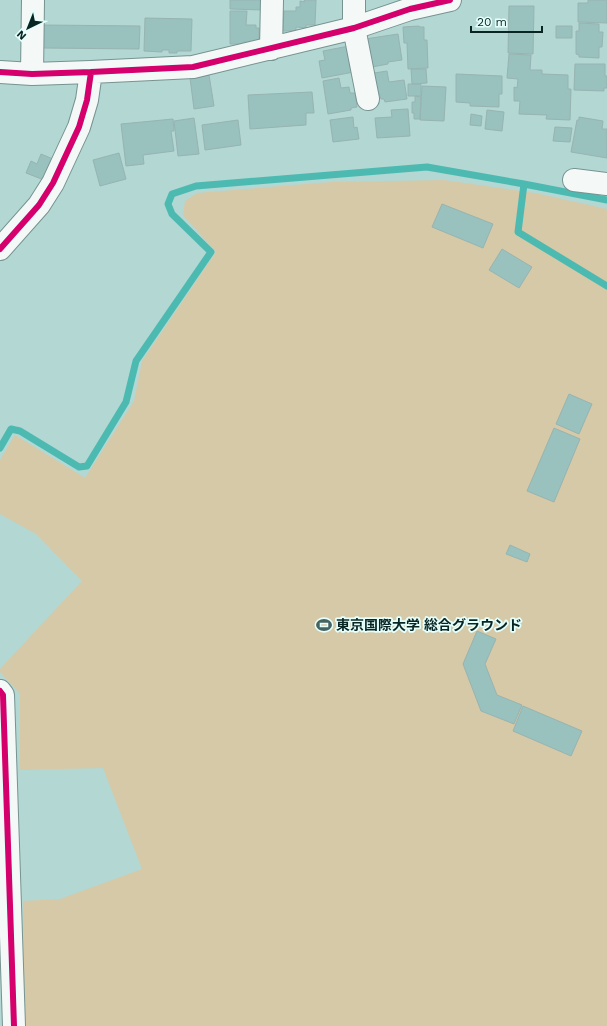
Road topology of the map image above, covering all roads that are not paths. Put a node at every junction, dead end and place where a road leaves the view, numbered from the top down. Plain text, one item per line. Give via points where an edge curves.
1 (33, 0) edge
2 (272, 0) edge
3 (354, 0) edge
4 (450, 0) edge
5 (354, 28) junction
6 (271, 49) junction
7 (0, 72) edge
8 (91, 72) junction
9 (32, 74) junction
10 (368, 99) dead end
11 (574, 180) dead end
12 (607, 184) edge
13 (0, 250) edge
14 (0, 691) edge
15 (14, 1026) edge

1 - 9 street
2 - 6 street
3 - 5 street
4 - 5 street via 410,9
5 - 6 street
5 - 10 street
6 - 8 street via 193,67
7 - 9 street
8 - 9 street
8 - 13 street via 87,100 79,127 53,183 39,205
11 - 12 street
14 - 15 street via 3,695

